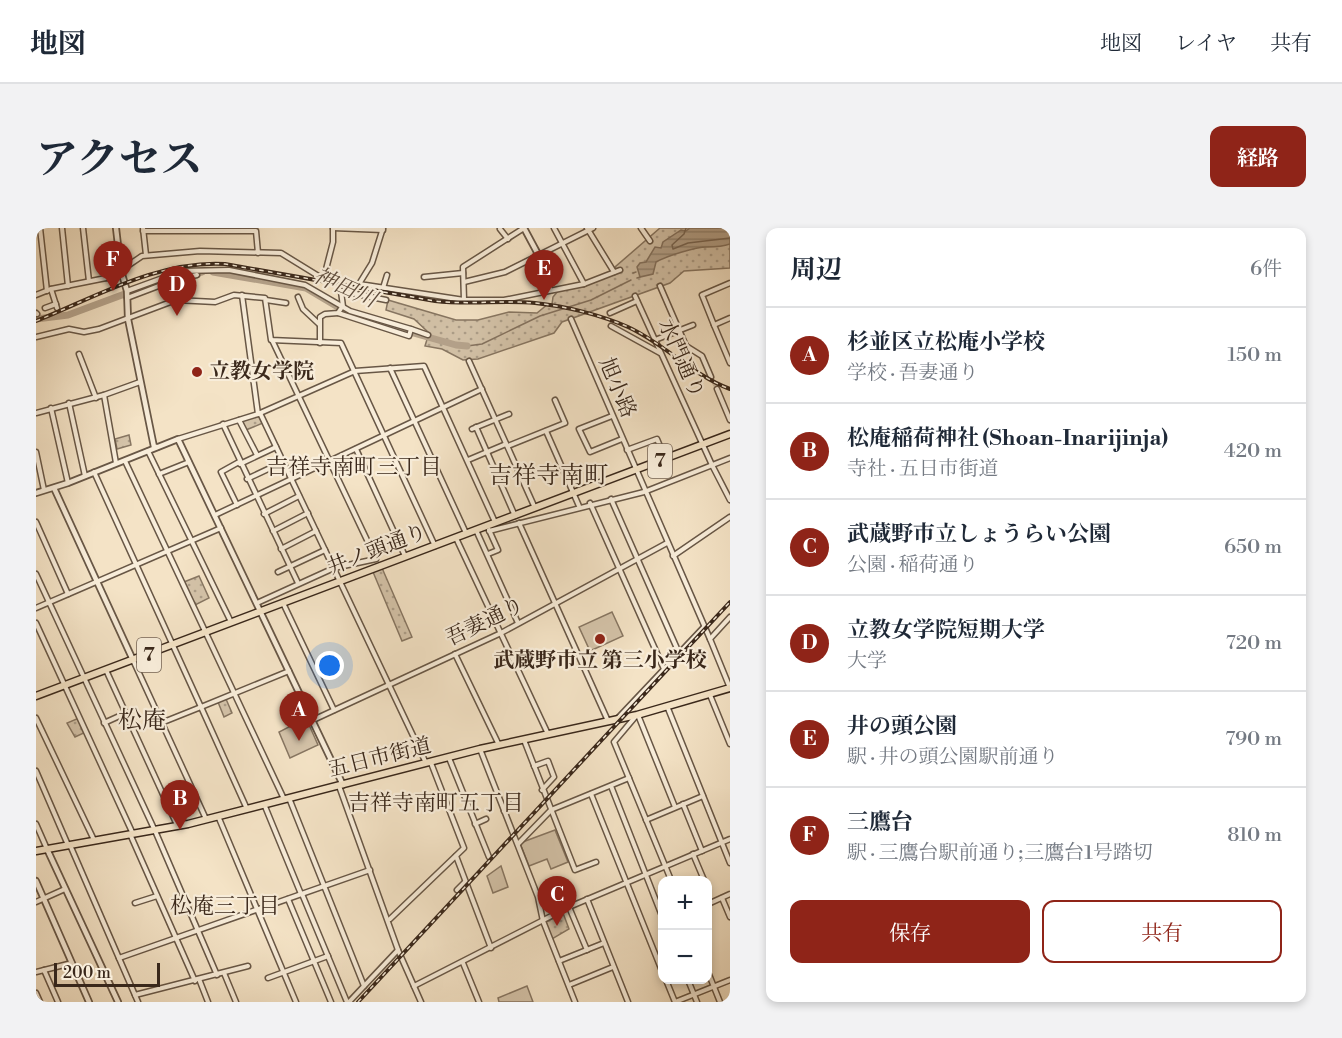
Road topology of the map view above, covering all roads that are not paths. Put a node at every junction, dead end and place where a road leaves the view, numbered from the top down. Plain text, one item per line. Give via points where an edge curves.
1 (40, 228) edge
2 (62, 228) edge
3 (83, 228) edge
4 (116, 228) edge
5 (333, 228) edge
6 (524, 228) edge
7 (554, 228) edge
8 (593, 228) edge
9 (642, 228) edge
10 (191, 229) edge
11 (383, 229) edge
12 (500, 229) edge
13 (143, 230) edge
14 (213, 230) edge
15 (587, 230) edge
16 (508, 239) junction
17 (650, 241) dead end
18 (563, 244) junction
19 (118, 251) junction
20 (258, 253) junction
21 (146, 255) junction
22 (539, 256) junction
23 (620, 270) dead end
24 (121, 271) junction
25 (614, 272) junction
26 (463, 273) junction
27 (387, 274) dead end
28 (197, 275) dead end
29 (424, 277) dead end
30 (107, 278) junction
31 (89, 281) junction
32 (464, 282) junction
33 (730, 283) edge
34 (584, 284) junction
35 (68, 286) junction
36 (660, 286) dead end
37 (383, 288) junction
38 (49, 290) junction
39 (550, 290) junction
40 (127, 291) junction
41 (36, 295) edge
42 (242, 295) junction
43 (298, 297) dead end
44 (127, 298) junction
45 (266, 300) junction
46 (386, 300) dead end
47 (464, 300) junction
48 (286, 303) dead end
49 (45, 308) dead end
50 (343, 308) junction
51 (338, 313) junction
52 (610, 313) dead end
53 (730, 318) edge
54 (128, 319) junction
55 (571, 319) dead end
56 (320, 324) junction
57 (693, 325) dead end
58 (714, 325) junction
59 (611, 326) dead end
60 (411, 331) junction
61 (680, 331) junction
62 (428, 334) dead end
63 (36, 337) edge
64 (271, 340) junction
65 (656, 340) junction
66 (320, 343) junction
67 (728, 352) edge
68 (79, 354) dead end
69 (661, 354) junction
70 (470, 361) dead end
71 (730, 363) edge
72 (390, 368) junction
73 (355, 371) junction
74 (711, 377) tunnel mouth
75 (140, 382) junction
76 (482, 389) junction
77 (717, 389) tunnel mouth
78 (104, 395) junction
79 (299, 396) junction
80 (96, 398) junction
81 (555, 400) dead end
82 (69, 403) junction
83 (444, 407) junction
84 (51, 408) junction
85 (36, 411) edge
86 (259, 414) junction
87 (509, 414) dead end
88 (612, 416) junction
89 (495, 418) junction
90 (239, 420) junction
91 (730, 420) edge
92 (414, 421) junction
93 (223, 424) junction
94 (546, 431) junction
95 (730, 434) edge
96 (385, 435) junction
97 (178, 439) junction
98 (622, 439) junction
99 (702, 444) junction
100 (507, 445) junction
101 (157, 447) junction
102 (276, 447) junction
103 (356, 449) junction
104 (627, 450) junction
105 (148, 451) junction
106 (36, 452) edge
107 (488, 452) junction
108 (257, 455) junction
109 (665, 458) junction
110 (730, 458) edge
111 (124, 460) junction
112 (468, 460) junction
113 (330, 461) junction
114 (189, 462) junction
115 (283, 462) junction
116 (117, 463) junction
117 (239, 463) junction
118 (712, 465) junction
119 (635, 470) junction
120 (93, 472) junction
121 (159, 474) junction
122 (86, 476) junction
123 (248, 479) junction
124 (291, 479) junction
125 (68, 483) junction
126 (54, 488) junction
127 (44, 490) junction
128 (644, 492) junction
129 (36, 493) edge
130 (573, 494) junction
131 (256, 496) junction
132 (299, 496) junction
133 (611, 499) junction
134 (730, 500) edge
135 (590, 503) junction
136 (237, 505) junction
137 (579, 507) junction
138 (535, 508) junction
139 (308, 513) junction
140 (264, 514) junction
141 (215, 515) junction
142 (515, 516) junction
143 (730, 518) edge
144 (36, 522) edge
145 (496, 523) junction
146 (519, 523) junction
147 (221, 528) junction
148 (487, 529) junction
149 (476, 530) junction
150 (273, 531) junction
151 (316, 531) junction
152 (466, 534) junction
153 (456, 537) junction
154 (192, 541) junction
155 (667, 543) junction
156 (435, 546) junction
157 (281, 549) junction
158 (168, 550) junction
159 (325, 550) junction
160 (488, 554) junction
161 (406, 556) junction
162 (673, 556) junction
163 (638, 560) junction
164 (135, 564) junction
165 (290, 567) junction
166 (334, 568) junction
167 (620, 570) junction
168 (278, 572) dead end
169 (36, 574) edge
170 (97, 580) junction
171 (340, 581) junction
172 (298, 583) junction
173 (68, 594) junction
174 (49, 602) junction
175 (257, 603) junction
176 (284, 603) junction
177 (555, 604) junction
178 (36, 608) edge
179 (261, 612) junction
180 (730, 617) edge
181 (36, 622) edge
182 (231, 622) junction
183 (518, 624) junction
184 (704, 627) junction
185 (206, 632) junction
186 (501, 633) junction
187 (710, 639) junction
188 (173, 645) junction
189 (679, 653) junction
190 (455, 654) junction
191 (133, 660) junction
192 (664, 669) junction
193 (106, 670) junction
194 (290, 671) junction
195 (84, 679) junction
196 (389, 685) junction
197 (64, 686) junction
198 (730, 688) edge
199 (235, 693) junction
200 (710, 694) junction
201 (36, 696) edge
202 (667, 706) junction
203 (201, 707) junction
204 (334, 710) junction
205 (126, 713) junction
206 (637, 715) junction
207 (36, 718) edge
208 (313, 720) junction
209 (616, 720) junction
210 (609, 722) junction
211 (104, 723) junction
212 (161, 723) junction
213 (548, 734) junction
214 (524, 740) junction
215 (730, 744) edge
216 (500, 745) junction
217 (480, 749) junction
218 (449, 758) junction
219 (428, 763) junction
220 (534, 766) junction
221 (36, 771) edge
222 (629, 778) junction
223 (341, 785) junction
224 (611, 786) junction
225 (543, 790) junction
226 (591, 794) junction
227 (703, 796) junction
228 (513, 797) dead end
229 (287, 798) junction
230 (264, 804) junction
231 (683, 804) junction
232 (675, 807) junction
233 (247, 808) junction
234 (550, 810) junction
235 (504, 811) junction
236 (218, 816) junction
237 (206, 819) junction
238 (486, 819) dead end
239 (646, 820) junction
240 (36, 824) edge
241 (475, 824) junction
242 (177, 826) junction
243 (154, 830) junction
244 (132, 834) junction
245 (730, 839) edge
246 (94, 841) junction
247 (722, 842) junction
248 (518, 844) junction
249 (69, 845) junction
250 (47, 849) junction
251 (36, 851) edge
252 (702, 851) junction
253 (693, 854) junction
254 (456, 856) junction
255 (489, 857) dead end
256 (596, 862) dead end
257 (730, 863) edge
258 (665, 866) junction
259 (370, 870) junction
260 (646, 874) junction
261 (669, 876) edge
262 (702, 876) edge
263 (36, 881) edge
264 (466, 882) junction
265 (627, 882) junction
266 (324, 886) junction
267 (65, 890) junction
268 (458, 890) dead end
269 (302, 894) junction
270 (730, 894) edge
271 (157, 896) junction
272 (722, 897) junction
273 (288, 899) junction
274 (586, 899) junction
275 (44, 900) junction
276 (36, 902) edge
277 (712, 902) edge
278 (135, 903) dead end
279 (658, 904) edge
280 (569, 907) junction
281 (257, 909) junction
282 (730, 917) edge
283 (389, 920) junction
284 (543, 921) junction
285 (197, 930) junction
286 (175, 938) junction
287 (604, 943) junction
288 (491, 948) junction
289 (398, 950) junction
290 (588, 950) junction
291 (328, 956) junction
292 (119, 957) junction
293 (658, 959) edge
294 (314, 961) junction
295 (559, 961) junction
296 (72, 963) junction
297 (463, 963) junction
298 (248, 966) dead end
299 (613, 967) junction
300 (44, 970) junction
301 (36, 972) edge
302 (284, 972) junction
303 (224, 973) junction
304 (217, 975) junction
305 (268, 978) dead end
306 (197, 980) junction
307 (730, 980) edge
308 (712, 982) edge
309 (668, 984) edge
310 (690, 984) edge
311 (569, 985) junction
312 (364, 986) junction
313 (414, 986) junction
314 (714, 987) junction
315 (36, 993) edge
316 (135, 995) junction
317 (694, 995) junction
318 (40, 1002) edge
319 (58, 1002) edge
320 (90, 1002) edge
321 (118, 1002) edge
322 (138, 1002) edge
323 (208, 1002) edge
324 (236, 1002) edge
325 (296, 1002) edge
326 (331, 1002) edge
327 (348, 1002) edge
328 (421, 1002) edge
329 (479, 1002) edge
330 (575, 1002) edge
331 (628, 1002) edge
332 (675, 1002) edge
333 (697, 1002) edge
334 (720, 1002) edge

1 - 38 street
2 - 35 street
3 - 31 street
4 - 19 street
5 - 11 street
5 - 20 street via 324,277 285,254
6 - 16 street
6 - 22 street
7 - 18 street
8 - 15 street
9 - 17 street
10 - 13 street
10 - 14 street
11 - 37 street via 372,263 359,284
12 - 16 street
13 - 21 street
14 - 20 street via 256,231
15 - 18 street
15 - 25 street
16 - 26 street via 462,267
18 - 22 street
18 - 34 street
19 - 24 street
19 - 30 street via 104,253
20 - 21 street via 200,251
21 - 24 street
22 - 32 street via 505,272
22 - 39 street
23 - 25 street
24 - 30 street
24 - 40 street
25 - 34 street
26 - 29 street
26 - 32 street
27 - 37 street
28 - 44 street
30 - 31 street
31 - 35 street
32 - 47 street
33 - 58 street via 702,295
34 - 39 street
35 - 38 street
36 - 61 street
37 - 47 street
38 - 41 street
38 - 49 street via 57,306
39 - 47 street
40 - 44 street
40 - 50 street via 182,271 229,270 305,285
42 - 45 street
42 - 54 street via 215,302 176,300
42 - 86 street
43 - 56 street via 303,309
44 - 54 street
45 - 48 street
45 - 64 street
46 - 50 street via 341,291
50 - 51 street
50 - 60 street
51 - 56 street via 322,315
51 - 60 street via 410,336
52 - 65 street, 水門通り via 636,299
53 - 58 street
54 - 63 street via 88,332 69,329
54 - 75 street
55 - 88 street, 旭小路
56 - 66 street
57 - 61 street
58 - 67 street
59 - 69 street
60 - 62 street
61 - 65 street
61 - 74 street via 686,346 702,356
64 - 66 street
64 - 79 street
65 - 69 street, 水門通り
66 - 73 street via 341,343
67 - 71 street
68 - 80 street
69 - 99 street, 水門通り
70 - 76 street
72 - 73 street
72 - 83 street via 424,366
72 - 92 street
73 - 79 street
73 - 96 street
75 - 78 street
75 - 101 street
76 - 83 street
76 - 89 street
77 - 91 street
78 - 80 street
78 - 116 street
79 - 86 street
79 - 113 street
80 - 82 street
81 - 94 street via 565,423
82 - 84 street
82 - 122 street
83 - 92 street
83 - 112 street
84 - 85 street
84 - 125 street
86 - 90 street
86 - 102 street
87 - 89 street
88 - 98 street, 旭小路
88 - 98 street via 579,429 590,452
89 - 100 street
89 - 107 street via 474,428
90 - 93 street
90 - 108 street
92 - 96 street
92 - 152 street
93 - 97 street
93 - 117 street
94 - 100 street
94 - 130 street
95 - 99 main road, 井ノ頭通り / 7
96 - 103 street
96 - 156 street
97 - 101 street
97 - 114 street
98 - 104 street, 旭小路
99 - 109 main road, 井ノ頭通り / 7
99 - 118 street, 水門通り
100 - 107 street
100 - 138 street
101 - 105 street
102 - 108 street
102 - 115 street
103 - 113 street
103 - 161 street
104 - 109 street via 657,439
104 - 119 street, 旭小路
105 - 111 street
105 - 121 street
106 - 127 street
107 - 112 street
107 - 142 street
108 - 117 street
109 - 119 main road, 井ノ頭通り / 7
110 - 118 street
111 - 116 street
111 - 158 street
112 - 145 street
113 - 124 street
113 - 166 street via 376,559
114 - 121 street
114 - 141 street
115 - 123 street
115 - 124 street
116 - 120 street
117 - 123 street
117 - 136 street via 221,471
118 - 128 street
118 - 134 street, 水門通り
119 - 128 street, 旭小路
119 - 130 main road, 井ノ頭通り / 7
120 - 122 street
120 - 164 street
121 - 154 street
122 - 125 street
123 - 131 street
124 - 131 street
124 - 132 street
125 - 126 street
126 - 127 street
126 - 170 street
127 - 129 street
128 - 133 street
128 - 155 street, 旭小路
130 - 137 street
130 - 138 main road, 井ノ頭通り / 7
131 - 136 street
131 - 140 street
132 - 139 street
132 - 140 street
133 - 135 street
133 - 163 street
135 - 137 street
135 - 167 street
136 - 141 street
137 - 146 street
138 - 142 main road, 井ノ頭通り / 7
139 - 150 street
139 - 151 street
140 - 150 street
141 - 147 street
142 - 145 main road, 井ノ頭通り / 7
143 - 162 street
144 - 173 street
145 - 148 main road, 井ノ頭通り / 7
146 - 148 street
146 - 177 street
147 - 154 street
147 - 175 street
148 - 149 main road, 井ノ頭通り / 7
148 - 160 street via 498,550
149 - 152 main road, 井ノ頭通り / 7
149 - 160 street
150 - 157 street
151 - 157 street
151 - 159 street
152 - 153 main road, 井ノ頭通り / 7
153 - 156 main road, 井ノ頭通り / 7
153 - 186 street
154 - 158 street
154 - 182 street
155 - 162 street, 旭小路
155 - 163 street, 吾妻通り
156 - 161 main road, 井ノ頭通り / 7
157 - 165 street
158 - 164 street
158 - 185 street
159 - 165 street
159 - 166 street
160 - 183 street
161 - 171 main road, 井ノ頭通り / 7
162 - 184 street, 旭小路
163 - 167 street, 吾妻通り
163 - 189 street
164 - 170 street
164 - 188 street
165 - 168 street
165 - 172 street
166 - 171 street
166 - 172 street
167 - 177 street, 吾妻通り
167 - 192 street
169 - 174 street
170 - 173 street
170 - 191 street
171 - 176 main road, 井ノ頭通り / 7
171 - 196 street
172 - 175 street
173 - 174 street
174 - 178 street
174 - 195 street
175 - 179 street
176 - 179 main road, 井ノ頭通り / 7
176 - 204 street
177 - 183 street, 吾妻通り
177 - 210 street
179 - 182 main road, 井ノ頭通り / 7
179 - 194 street
180 - 187 street
181 - 197 street
182 - 185 main road, 井ノ頭通り / 7
183 - 186 street, 吾妻通り
184 - 187 street, 旭小路
184 - 189 street
185 - 188 main road, 井ノ頭通り / 7
185 - 199 street
186 - 190 street, 吾妻通り
186 - 213 street
187 - 198 street, 旭小路
188 - 191 main road, 井ノ頭通り / 7
188 - 203 street
189 - 192 street
190 - 196 street, 吾妻通り
190 - 216 street
191 - 193 main road, 井ノ頭通り / 7
191 - 212 street
192 - 209 street
193 - 195 main road, 井ノ頭通り / 7
193 - 205 street
194 - 199 street
194 - 208 street
195 - 197 main road, 井ノ頭通り / 7
195 - 211 street
196 - 204 street, 吾妻通り
196 - 219 street
197 - 201 main road, 井ノ頭通り / 7
197 - 244 street
198 - 200 main road, 五日市街道
199 - 203 street
199 - 229 street
200 - 202 main road, 五日市街道
200 - 215 street
202 - 206 main road, 五日市街道
202 - 227 street
203 - 212 street
203 - 233 street
204 - 208 street, 吾妻通り
205 - 211 street
205 - 242 street
206 - 209 main road, 五日市街道
206 - 222 street via 614,742
206 - 232 street
207 - 246 street
208 - 223 street
209 - 210 main road, 五日市街道
210 - 213 main road, 五日市街道
211 - 243 street
212 - 237 street
213 - 214 main road, 五日市街道
214 - 216 main road, 五日市街道
214 - 220 street
216 - 217 main road, 五日市街道
217 - 218 main road, 五日市街道
217 - 235 street
218 - 219 main road, 五日市街道
218 - 241 street
219 - 223 main road, 五日市街道
219 - 254 street via 464,848
220 - 225 street
220 - 225 street via 548,761 554,777
221 - 249 street
222 - 224 street
222 - 239 street
223 - 229 main road, 五日市街道
223 - 259 street
224 - 226 street
224 - 260 street
225 - 234 street
226 - 234 street
226 - 265 street
227 - 231 street
227 - 247 street
228 - 235 street via 514,803
229 - 230 main road, 五日市街道
229 - 266 street
230 - 233 main road, 五日市街道
230 - 269 street
231 - 232 street
231 - 252 street
232 - 239 street
233 - 236 main road, 五日市街道
234 - 248 street
234 - 256 street via 575,870
235 - 248 street
236 - 237 main road, 五日市街道
236 - 281 street
237 - 242 main road, 五日市街道
238 - 241 street
239 - 258 street
240 - 250 street
241 - 255 street
242 - 243 main road, 五日市街道
243 - 244 main road, 五日市街道
243 - 285 street
244 - 246 main road, 五日市街道
244 - 271 street
245 - 247 street
246 - 249 main road, 五日市街道
247 - 252 street
247 - 257 street
248 - 284 street
249 - 250 main road, 五日市街道
249 - 292 street
250 - 251 main road, 五日市街道
250 - 267 street
252 - 253 street
253 - 258 street
253 - 262 street
254 - 264 street
254 - 283 street
258 - 260 street
258 - 261 street
259 - 266 street
259 - 283 street
260 - 265 street
260 - 279 street
263 - 275 street
264 - 268 street
264 - 288 street
265 - 274 street
265 - 293 street
266 - 269 street
266 - 312 street
267 - 275 street
267 - 321 street
269 - 273 street
269 - 291 street
270 - 272 street
271 - 278 street
271 - 286 street
272 - 277 street
272 - 282 street
273 - 281 street
273 - 294 street
274 - 280 street
274 - 287 street
275 - 276 street
275 - 296 street
280 - 284 street
280 - 290 street
281 - 285 street
281 - 302 street
283 - 289 street
284 - 288 street
284 - 295 street
285 - 286 street
285 - 304 street
286 - 292 street
286 - 306 street
287 - 290 street
287 - 299 street
288 - 297 street
289 - 312 street
289 - 313 street
290 - 295 street
291 - 294 street
291 - 327 street
292 - 316 street
294 - 302 street
294 - 326 street
295 - 311 street
296 - 300 street
296 - 320 street
297 - 313 street
297 - 329 street
298 - 303 street
299 - 311 street
299 - 331 street
300 - 301 street
300 - 319 street
302 - 305 street
302 - 325 street
303 - 304 street
303 - 324 street
304 - 306 street
306 - 316 street
306 - 323 street
307 - 314 street
308 - 314 street
309 - 332 street
310 - 317 street
311 - 330 street
312 - 327 street
313 - 328 street
314 - 317 street
314 - 334 street
315 - 318 street
316 - 322 street
317 - 332 street
317 - 333 street

